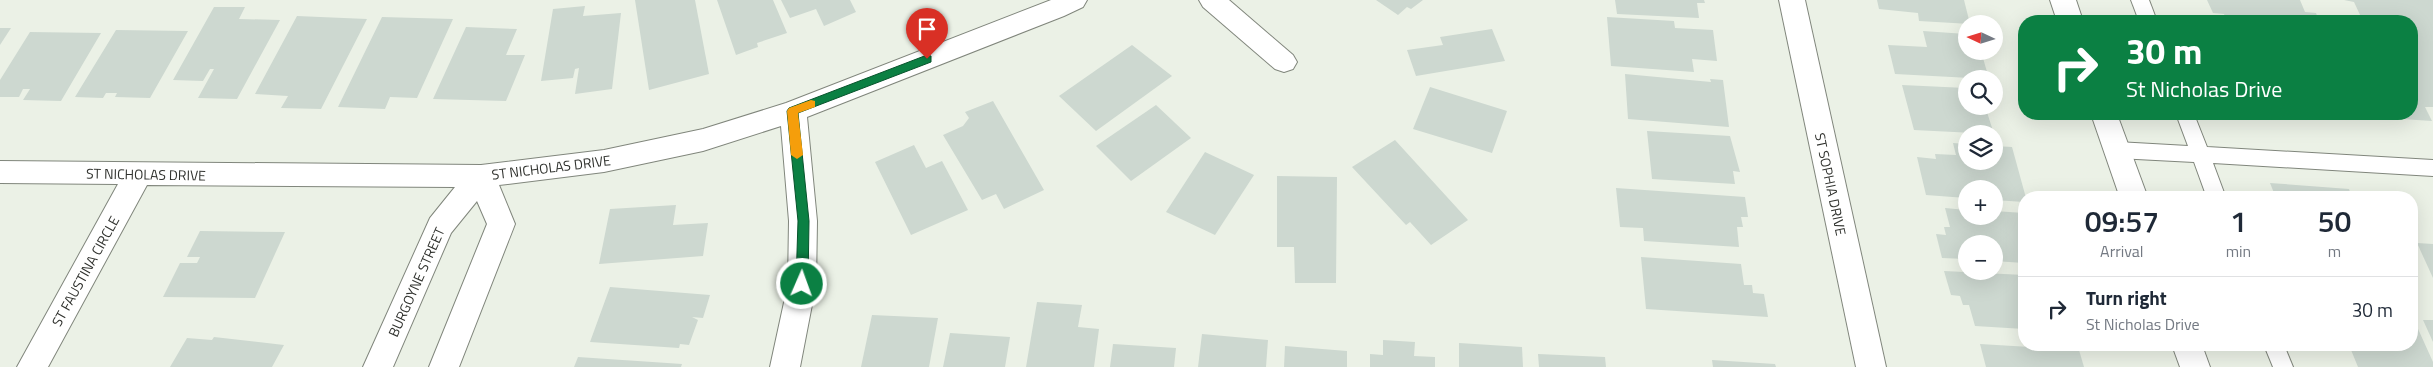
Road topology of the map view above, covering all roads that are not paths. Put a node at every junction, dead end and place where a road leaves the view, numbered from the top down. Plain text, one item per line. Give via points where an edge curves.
1 (1074, 0) edge
2 (1212, 0) edge
3 (1792, 0) edge
4 (2063, 0) edge
5 (2140, 0) edge
6 (2068, 15) edge
7 (2146, 15) edge
8 (1284, 62) dead end
9 (793, 111) junction
10 (2106, 120) edge
11 (2187, 120) edge
12 (2117, 150) junction
13 (2201, 155) junction
14 (2433, 168) edge
15 (0, 172) edge
16 (138, 175) junction
17 (481, 176) junction
18 (2132, 191) edge
19 (2214, 191) edge
20 (2189, 351) edge
21 (2276, 351) edge
22 (32, 367) edge
23 (378, 367) edge
24 (444, 367) edge
25 (785, 367) edge
26 (1871, 367) edge
27 (2195, 367) edge
28 (2283, 367) edge

1 - 9 street, ST NICHOLAS DRIVE
2 - 8 street
3 - 26 street, ST SOPHIA DRIVE
4 - 6 street
5 - 7 lane
9 - 17 street, ST NICHOLAS DRIVE via 703,140 604,161
9 - 25 street via 804,221 802,284
10 - 12 street
11 - 13 lane
12 - 13 lane
12 - 18 street
13 - 14 lane
13 - 19 lane
15 - 16 street, ST NICHOLAS DRIVE
16 - 17 street, ST NICHOLAS DRIVE
16 - 22 street, ST FAUSTINA CIRCLE
17 - 23 street, BURGOYNE STREET via 440,226
17 - 24 street via 501,224
20 - 27 street
21 - 28 lane

